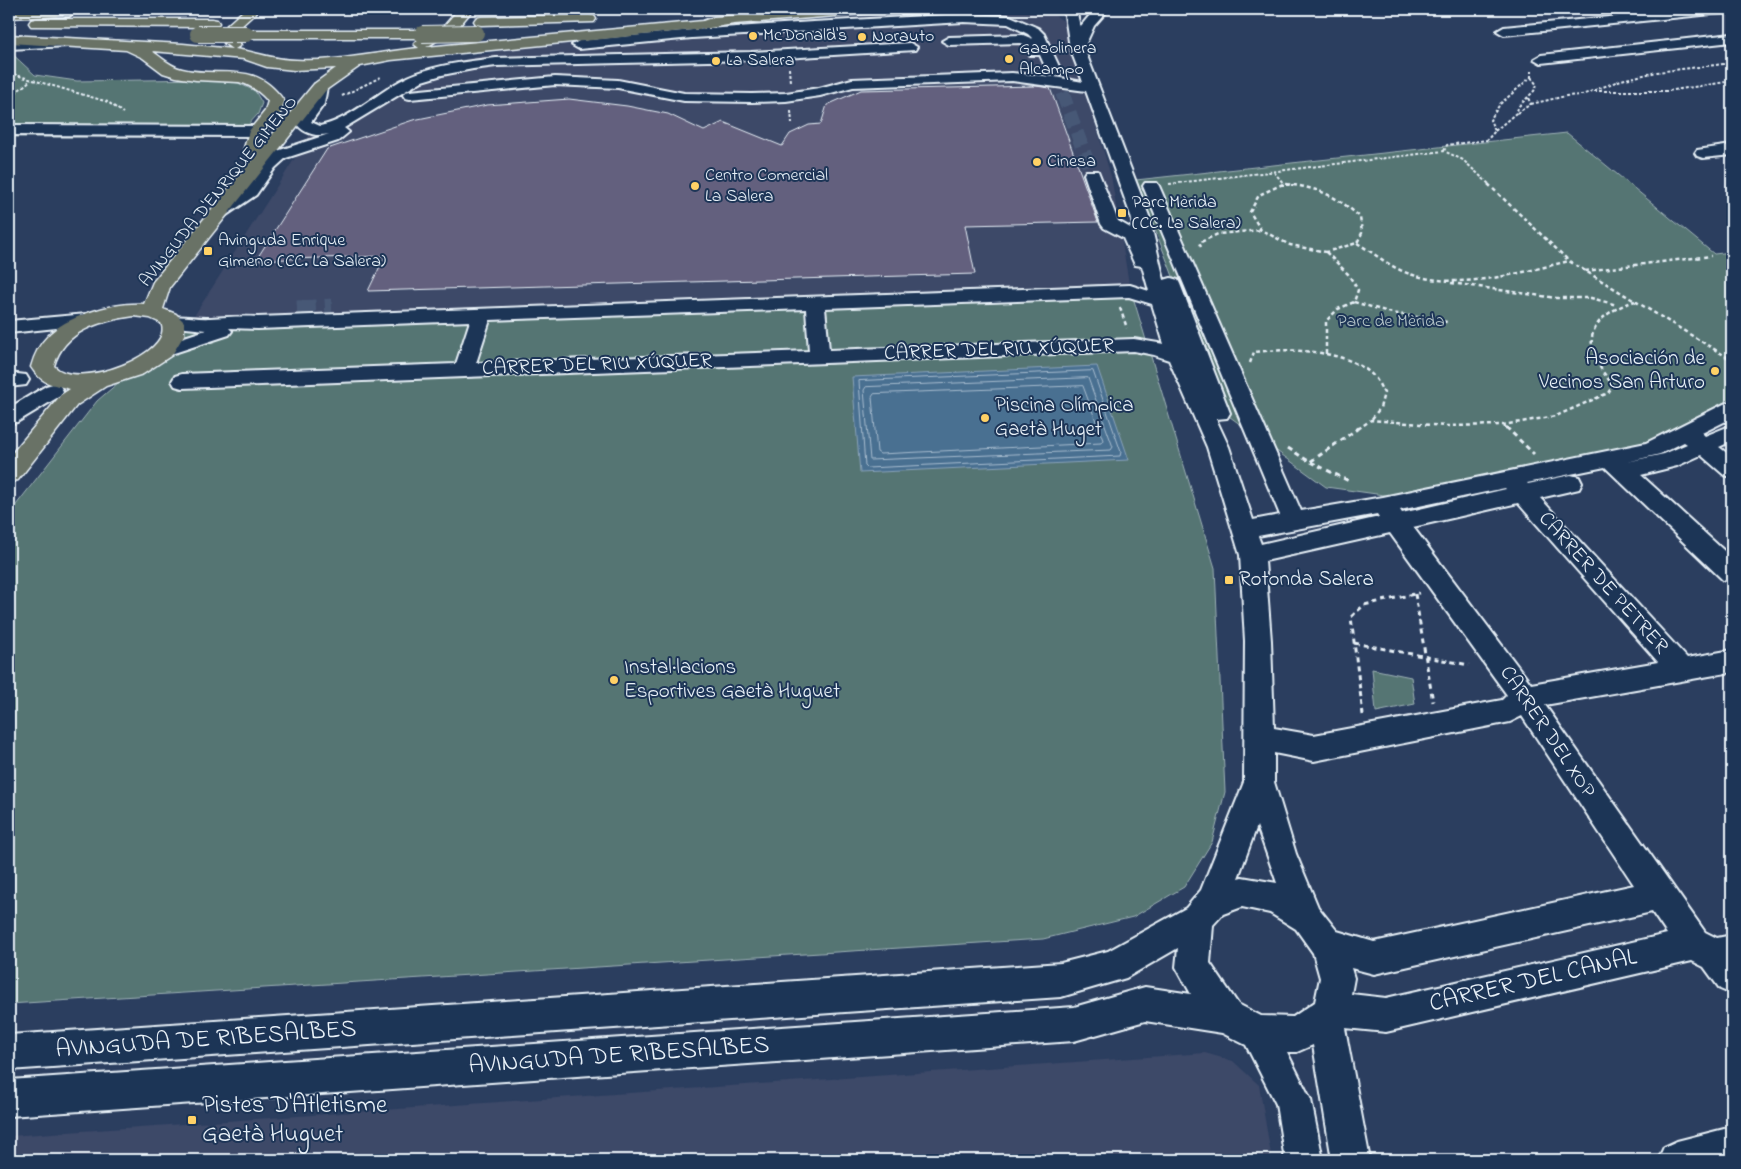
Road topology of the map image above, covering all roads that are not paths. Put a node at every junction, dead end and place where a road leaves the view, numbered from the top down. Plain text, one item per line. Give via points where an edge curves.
1 (151, 9) edge
2 (462, 9) edge
3 (763, 9) edge
4 (874, 9) edge
5 (1104, 9) edge
6 (1728, 9) edge
7 (63, 10) edge
8 (1064, 10) edge
9 (9, 12) edge
10 (1682, 13) junction
11 (255, 15) edge
12 (656, 15) dead end
13 (607, 18) dead end
14 (732, 20) junction
15 (9, 24) edge
16 (478, 27) junction
17 (782, 28) junction
18 (1537, 28) junction
19 (1504, 31) dead end
20 (9, 33) edge
21 (1039, 37) junction
22 (1732, 38) edge
23 (9, 39) edge
24 (1023, 39) junction
25 (541, 40) junction
26 (949, 41) dead end
27 (75, 43) junction
28 (9, 45) edge
29 (129, 46) junction
30 (910, 47) dead end
31 (1077, 48) junction
32 (733, 51) dead end
33 (785, 52) junction
34 (979, 53) dead end
35 (1581, 54) junction
36 (391, 55) junction
37 (246, 56) junction
38 (1541, 58) road end
39 (355, 62) junction
40 (496, 62) junction
41 (294, 65) junction
42 (448, 71) junction
43 (390, 76) dead end
44 (988, 77) junction
45 (1058, 77) junction
46 (320, 87) junction
47 (1093, 88) junction
48 (410, 95) junction
49 (391, 99) dead end
50 (329, 114) dead end
51 (345, 125) junction
52 (15, 130) edge
53 (257, 131) junction
54 (1732, 150) edge
55 (252, 152) junction
56 (1703, 153) dead end
57 (1092, 174) tunnel mouth
58 (1151, 186) road end
59 (219, 212) junction
60 (1140, 216) junction
61 (1134, 241) junction
62 (1148, 254) junction
63 (1148, 290) junction
64 (1198, 296) junction
65 (815, 302) junction
66 (332, 308) tunnel mouth
67 (297, 310) tunnel mouth
68 (114, 312) junction
69 (482, 315) junction
70 (162, 316) junction
71 (434, 316) junction
72 (87, 320) junction
73 (258, 323) junction
74 (12, 328) edge
75 (164, 350) junction
76 (44, 353) junction
77 (1177, 356) junction
78 (820, 357) junction
79 (464, 370) junction
80 (98, 381) junction
81 (182, 381) dead end
82 (52, 384) junction
83 (1732, 409) edge
84 (9, 417) edge
85 (1732, 432) edge
86 (1695, 439) junction
87 (9, 444) edge
88 (1218, 447) junction
89 (1616, 465) junction
90 (1732, 469) edge
91 (9, 474) edge
92 (1516, 486) junction
93 (1389, 514) junction
94 (1294, 521) junction
95 (1248, 543) junction
96 (1732, 573) edge
97 (1732, 661) edge
98 (1682, 671) junction
99 (1523, 697) junction
100 (1260, 738) junction
101 (1259, 782) junction
102 (1659, 895) junction
103 (1205, 910) junction
104 (1307, 918) junction
105 (1327, 945) junction
106 (1718, 957) edge
107 (1328, 1013) junction
108 (1226, 1016) junction
109 (1258, 1033) junction
110 (9, 1053) edge
111 (9, 1098) edge
112 (1732, 1145) edge
113 (1304, 1160) edge
114 (1351, 1160) edge
115 (1677, 1160) edge

1 - 7 main road
2 - 36 main road via 463,13 450,28 426,42
3 - 12 main road
4 - 14 main road
5 - 31 street via 1084,30
6 - 10 street
7 - 9 main road
8 - 21 street via 1067,32
8 - 31 street
10 - 18 street
10 - 22 street
11 - 15 main road via 212,23
11 - 16 main road
11 - 37 main road via 232,27 231,43
13 - 16 main road
14 - 16 main road
14 - 25 main road
16 - 20 main road, bridge via 422,34
17 - 21 street via 964,18 1010,20
17 - 33 street
17 - 40 street via 565,47 505,57
18 - 19 street
18 - 35 street
21 - 24 street
21 - 45 street
22 - 35 street
23 - 27 main road
24 - 26 street
24 - 45 street via 1031,43 1045,74
25 - 36 main road
25 - 43 street via 451,56
27 - 28 street
27 - 29 main road
29 - 37 main road via 183,48
29 - 53 main road via 169,70 241,77 269,89 276,101 273,112
30 - 33 street
31 - 47 street
32 - 33 street
33 - 40 street
34 - 44 street
35 - 38 street
36 - 39 main road
37 - 41 main road
39 - 41 main road
39 - 46 main road, AVINGUDA D'ENRIQUE GIMENO
40 - 42 street
41 - 55 main road, AVINGUDA D'ENRIQUE GIMENO via 306,86
42 - 48 street
42 - 51 street via 434,72 408,82
44 - 45 street
44 - 48 street via 852,83 791,96 717,99 684,97 618,84 555,81
45 - 47 street
46 - 51 street via 317,104 303,122 307,127 320,131
46 - 59 main road, AVINGUDA D'ENRIQUE GIMENO
47 - 60 street
48 - 51 street via 366,123
49 - 51 street
50 - 51 street via 327,119 333,124
51 - 59 street via 333,138 280,155 250,191
52 - 53 street
53 - 55 main road
54 - 56 street
55 - 68 main road, AVINGUDA D'ENRIQUE GIMENO via 139,289
57 - 61 street via 1110,224 1131,235
58 - 64 street
59 - 70 main road, AVINGUDA D'ENRIQUE GIMENO via 160,286
60 - 62 street
60 - 63 street via 1155,240
61 - 62 street
61 - 63 street
62 - 63 street
63 - 64 street
63 - 65 street
63 - 77 street
63 - 88 street via 1200,361 1218,410
64 - 94 street
65 - 69 street
65 - 78 street
66 - 71 street via 407,306
67 - 70 street
68 - 70 main road via 134,310
68 - 72 main road
69 - 71 street
69 - 79 street, CARRER DEL RIU XÚQUER
70 - 73 street via 209,324 236,320
70 - 75 main road, AVINGUDA D'ENRIQUE GIMENO via 173,335
71 - 73 street
72 - 74 street
72 - 76 main road via 60,335
73 - 75 street via 208,334
74 - 76 street via 34,339
75 - 80 main road via 136,369
76 - 82 main road via 42,367
77 - 78 street, CARRER DEL RIU XÚQUER via 1134,345
77 - 88 street
78 - 79 street, CARRER DEL RIU XÚQUER
79 - 81 street, CARRER DEL RIU XÚQUER
80 - 82 main road
80 - 91 main road via 69,400
82 - 84 street
82 - 87 main road
83 - 86 street
85 - 86 street
86 - 89 street via 1668,461
86 - 90 street
88 - 95 street
89 - 92 street
89 - 92 street via 1550,470
89 - 96 street
92 - 93 street
92 - 98 street, CARRER DE PETRER
93 - 94 street
93 - 95 street
93 - 99 street, CARRER DEL XOP
94 - 95 street
95 - 100 street via 1257,606
97 - 98 street
98 - 99 street
99 - 100 street via 1510,710 1314,748
99 - 102 street, CARRER DEL XOP
100 - 101 street
101 - 103 street
101 - 104 street via 1281,854
102 - 105 street via 1374,958
102 - 106 street, CARRER DEL XOP
103 - 104 street via 1242,892 1276,898
103 - 108 street via 1194,967
103 - 110 street, AVINGUDA DE RIBESALBES via 1114,966 1060,980
104 - 105 street
105 - 107 street via 1337,978
106 - 107 street, CARRER DEL CANAL via 1386,1015
107 - 109 street via 1297,1035
107 - 114 street
108 - 109 street
108 - 111 street, AVINGUDA DE RIBESALBES via 1145,1004 1074,1024
109 - 113 street via 1294,1100
112 - 115 street

